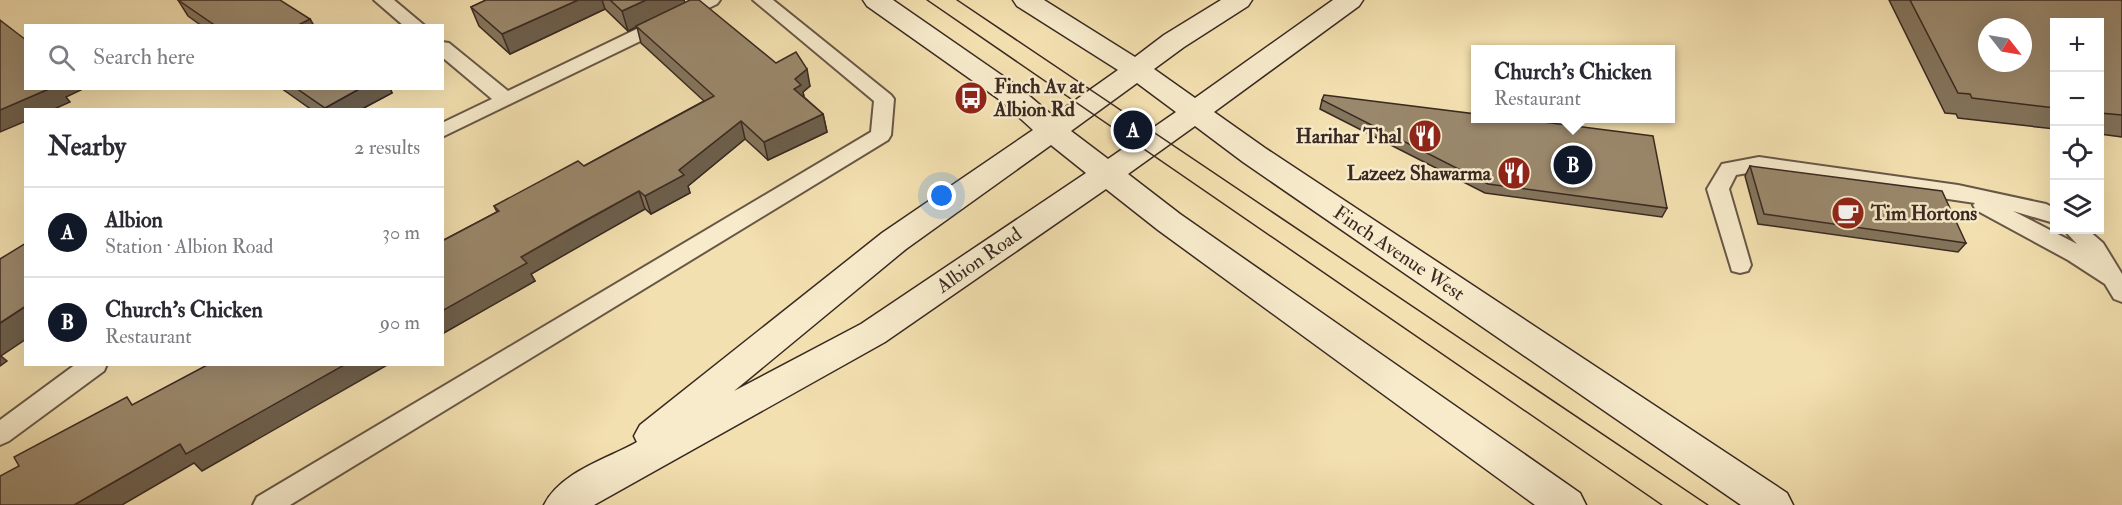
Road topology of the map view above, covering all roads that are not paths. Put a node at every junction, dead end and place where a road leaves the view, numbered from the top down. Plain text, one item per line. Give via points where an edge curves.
1 (383, 0) edge
2 (711, 0) edge
3 (762, 0) edge
4 (876, 0) edge
5 (1026, 0) edge
6 (1239, 0) edge
7 (1350, 0) edge
8 (413, 24) edge
9 (444, 49) edge
10 (1137, 70) junction
11 (506, 100) junction
12 (1196, 113) junction
13 (444, 130) edge
14 (1052, 131) junction
15 (1108, 174) junction
16 (1958, 192) junction
17 (2050, 214) edge
18 (2079, 234) edge
19 (1740, 265) dead end
20 (2118, 286) edge
21 (92, 366) edge
22 (0, 434) edge
23 (576, 497) edge
24 (267, 505) edge
25 (1566, 505) edge
26 (1773, 505) edge

1 - 8 lane
2 - 11 lane
3 - 24 lane via 884,99 881,135
4 - 14 main road via 1010,94
5 - 10 main road, Finch Avenue West
6 - 10 main road, Albion Road
7 - 12 main road, Albion Road
9 - 11 lane
10 - 12 main road, Finch Avenue West
10 - 14 main road, Albion Road
11 - 13 lane
12 - 15 main road, Albion Road
12 - 26 main road, Finch Avenue West
14 - 15 main road
14 - 23 main road, Albion Road via 894,241
15 - 23 main road, Albion Road via 873,333
15 - 25 main road via 1169,222
16 - 17 lane
16 - 19 lane via 1759,165 1729,169 1718,189
16 - 20 lane via 2076,254
18 - 20 lane via 2095,249
21 - 22 lane

